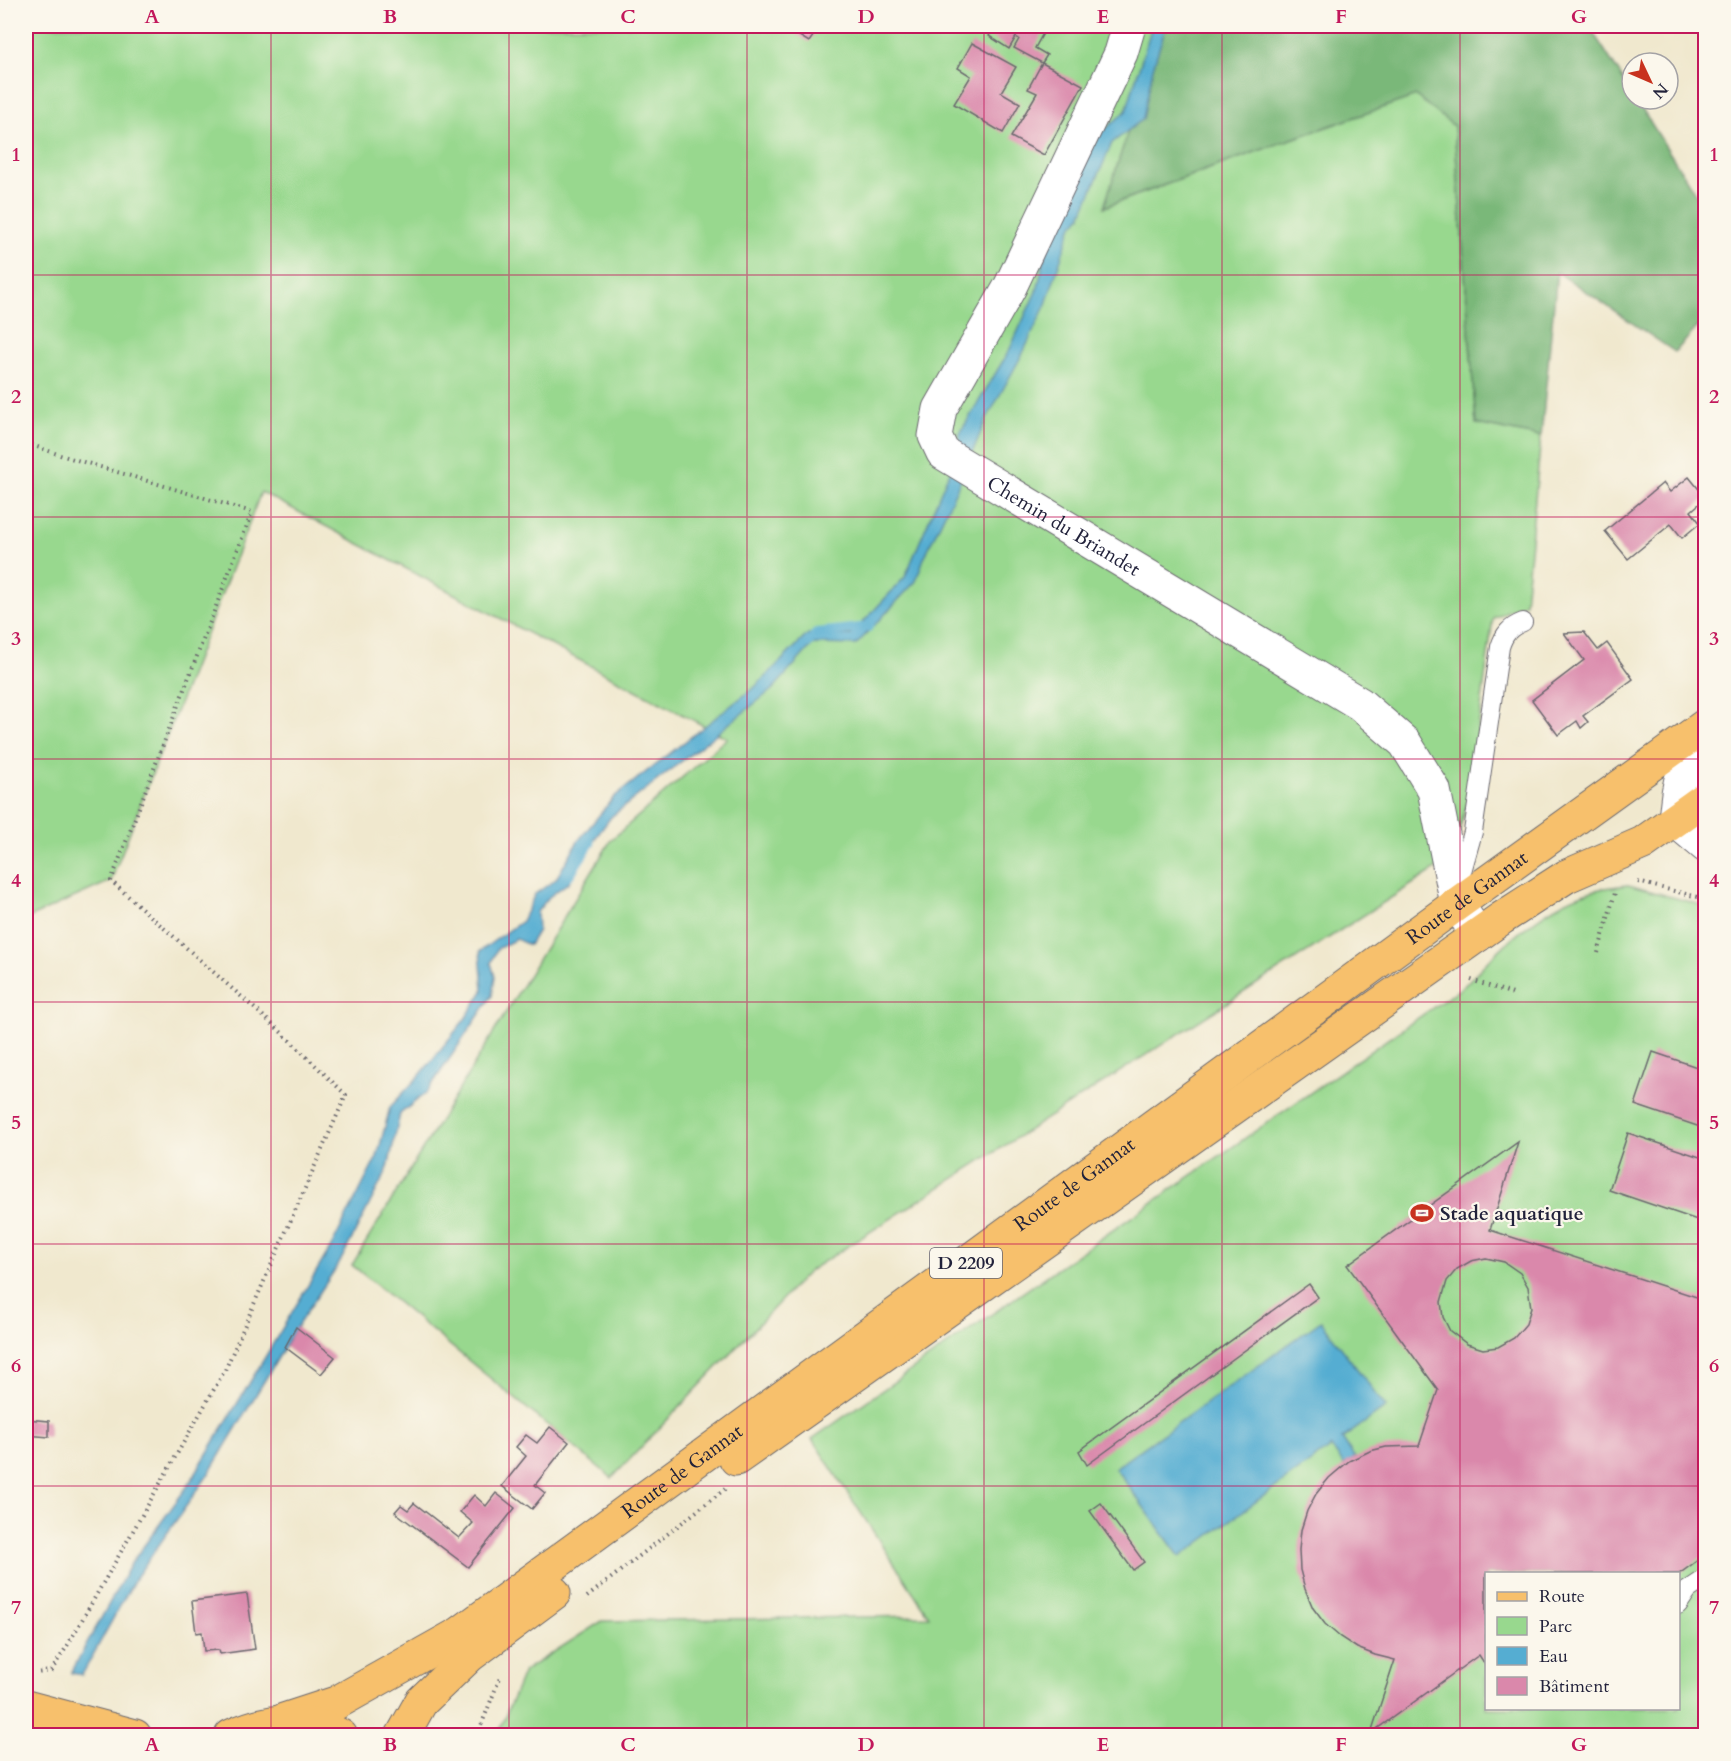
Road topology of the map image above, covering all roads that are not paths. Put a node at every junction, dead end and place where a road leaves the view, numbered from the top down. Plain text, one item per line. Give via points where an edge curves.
1 (1129, 26) edge
2 (1523, 622) dead end
3 (1706, 725) edge
4 (1706, 744) edge
5 (1633, 777) junction
6 (1693, 778) edge
7 (1706, 798) edge
8 (1675, 820) junction
9 (1706, 846) edge
10 (1456, 899) junction
11 (1478, 934) junction
12 (1706, 1578) edge
13 (1680, 1602) edge
14 (26, 1707) edge
15 (284, 1720) junction
16 (135, 1736) edge
17 (231, 1736) edge
18 (341, 1736) edge
19 (402, 1736) edge

1 - 10 street, Chemin du Briandet via 1121,53 1010,287 940,409 935,436 943,453 1360,704 1405,743 1434,790
2 - 10 lane via 1512,627 1500,647 1473,832
3 - 5 main road, Route de Gannat / D 2209
4 - 6 street via 1687,762
5 - 6 street
5 - 10 main road, Route de Gannat / D 2209
6 - 8 street
7 - 8 main road, Route de Gannat / D 2209
8 - 9 street
8 - 11 main road, Route de Gannat / D 2209 via 1643,843 1568,876
10 - 11 street, Chemin du Briandet
10 - 15 main road, Route de Gannat / D 2209 via 459,1634 336,1703
11 - 19 main road, Route de Gannat / D 2209 via 694,1489 469,1656 421,1702
12 - 13 lane via 1688,1590
14 - 16 main road
15 - 17 main road via 255,1725
15 - 18 main road via 312,1723

